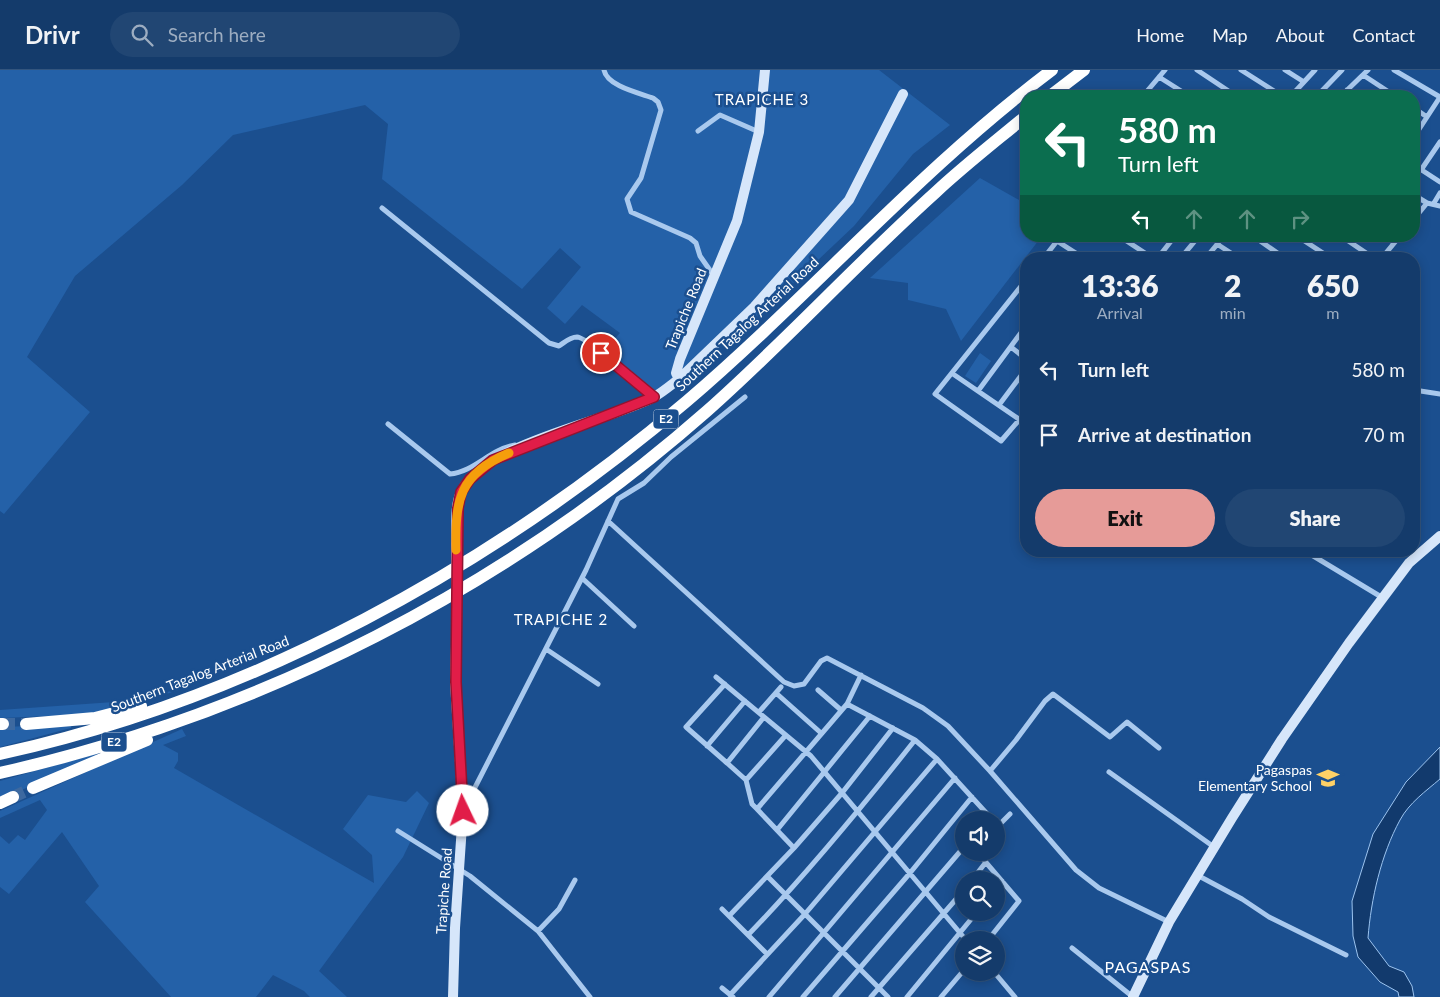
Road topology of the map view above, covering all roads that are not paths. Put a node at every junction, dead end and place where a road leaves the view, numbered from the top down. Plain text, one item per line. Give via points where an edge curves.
1 (604, 70) edge
2 (765, 70) edge
3 (1052, 70) edge
4 (1084, 70) edge
5 (1165, 70) edge
6 (1196, 70) edge
7 (1241, 70) edge
8 (1285, 70) edge
9 (1315, 70) edge
10 (1342, 70) edge
11 (1368, 70) edge
12 (1394, 70) edge
13 (1363, 75) junction
14 (1159, 77) junction
15 (1304, 82) junction
16 (1028, 90) edge
17 (1058, 90) edge
18 (1148, 90) edge
19 (1179, 90) edge
20 (1227, 90) edge
21 (1273, 90) edge
22 (1297, 90) edge
23 (1323, 90) edge
24 (1348, 90) edge
25 (1386, 90) edge
26 (903, 94) dead end
27 (1020, 97) edge
28 (1420, 112) edge
29 (1427, 117) junction
30 (1020, 121) edge
31 (1420, 127) edge
32 (698, 131) dead end
33 (759, 132) junction
34 (1440, 142) edge
35 (1421, 170) joint
36 (1440, 182) edge
37 (1440, 193) edge
38 (1420, 199) edge
39 (1434, 203) junction
40 (1427, 204) junction
41 (1440, 206) edge
42 (382, 208) dead end
43 (1420, 212) edge
44 (1056, 242) edge
45 (1058, 242) edge
46 (1129, 242) edge
47 (1170, 242) edge
48 (1194, 242) edge
49 (1262, 242) edge
50 (1306, 242) edge
51 (1350, 242) edge
52 (1394, 243) edge
53 (1217, 244) joint
54 (1048, 252) edge
55 (1071, 252) edge
56 (1145, 252) edge
57 (1162, 252) edge
58 (1186, 252) edge
59 (1211, 252) edge
60 (1229, 252) edge
61 (1276, 252) edge
62 (1321, 252) edge
63 (1365, 252) edge
64 (1387, 252) edge
65 (714, 276) junction
66 (1020, 292) edge
67 (1020, 334) edge
68 (1010, 347) junction
69 (1020, 354) edge
70 (953, 374) junction
71 (1020, 376) edge
72 (679, 379) junction
73 (978, 391) junction
74 (1420, 391) edge
75 (1440, 394) edge
76 (654, 397) junction
77 (745, 397) dead end
78 (999, 405) junction
79 (1020, 419) edge
80 (1020, 421) edge
81 (388, 424) dead end
82 (523, 447) junction
83 (608, 521) junction
84 (1440, 536) edge
85 (1420, 553) edge
86 (1315, 557) edge
87 (1416, 557) edge
88 (582, 578) junction
89 (1383, 598) junction
90 (634, 626) dead end
91 (546, 649) junction
92 (861, 675) junction
93 (716, 677) dead end
94 (221, 684) junction
95 (598, 684) dead end
96 (725, 684) junction
97 (781, 687) dead end
98 (818, 690) dead end
99 (776, 693) junction
100 (745, 701) junction
101 (227, 704) junction
102 (847, 704) junction
103 (841, 710) junction
104 (759, 712) junction
105 (870, 716) junction
106 (764, 717) junction
107 (26, 724) tunnel mouth
108 (893, 728) junction
109 (822, 733) junction
110 (786, 735) junction
111 (915, 740) junction
112 (707, 746) junction
113 (1159, 748) dead end
114 (806, 752) junction
115 (0, 754) edge
116 (937, 759) junction
117 (726, 763) junction
118 (990, 771) junction
119 (824, 772) junction
120 (1109, 772) dead end
121 (0, 773) edge
122 (955, 778) junction
123 (746, 780) junction
124 (33, 788) tunnel mouth
125 (842, 793) junction
126 (13, 797) tunnel mouth
127 (972, 797) junction
128 (0, 803) edge
129 (757, 809) junction
130 (463, 811) junction
131 (983, 811) edge
132 (858, 812) junction
133 (1010, 814) dead end
134 (1005, 819) edge
135 (777, 830) junction
136 (398, 831) dead end
137 (875, 832) junction
138 (1214, 847) junction
139 (794, 848) junction
140 (892, 852) junction
141 (955, 858) edge
142 (986, 862) joint
143 (459, 868) junction
144 (979, 871) edge
145 (994, 871) edge
146 (910, 873) junction
147 (1197, 875) junction
148 (768, 877) junction
149 (575, 880) dead end
150 (1005, 885) edge
151 (926, 893) junction
152 (786, 895) junction
153 (955, 901) edge
154 (722, 909) dead end
155 (805, 914) junction
156 (945, 914) junction
157 (729, 916) junction
158 (1005, 918) edge
159 (970, 921) edge
160 (1003, 921) edge
161 (1169, 922) junction
162 (538, 931) junction
163 (959, 931) edge
164 (963, 931) edge
165 (995, 931) edge
166 (824, 933) junction
167 (748, 935) junction
168 (955, 940) edge
169 (1072, 948) dead end
170 (842, 951) junction
171 (767, 954) junction
172 (1346, 955) dead end
173 (859, 968) junction
174 (956, 981) edge
175 (1002, 981) edge
176 (722, 988) dead end
177 (879, 988) junction
178 (945, 995) edge
179 (731, 996) edge
180 (454, 997) edge
181 (590, 997) edge
182 (769, 997) edge
183 (803, 997) edge
184 (836, 997) edge
185 (871, 997) edge
186 (888, 997) edge
187 (907, 997) edge
188 (1015, 997) edge
189 (1133, 997) edge

1 - 65 street via 613,82 658,102 661,110 641,178 627,199 631,212 690,238
2 - 33 street, Trapiche Road
3 - 16 highway, Southern Tagalog Arterial Road / E2
4 - 17 highway
5 - 14 street
6 - 20 street
7 - 21 street
8 - 15 street
9 - 15 street
10 - 23 street
11 - 13 street
12 - 29 street via 1440,97
13 - 24 street
13 - 25 street
14 - 18 street
14 - 19 street
15 - 22 street
26 - 72 street via 850,200 754,307
27 - 94 highway, Southern Tagalog Arterial Road / E2 via 922,178 690,399 558,502 492,547 365,619
28 - 29 street
29 - 31 street
30 - 101 highway, E2 via 936,192 706,412 570,518 503,564 375,638
32 - 33 street via 720,115
33 - 65 street, Trapiche Road via 737,221
34 - 35 street
35 - 36 street
37 - 39 street
38 - 40 street
39 - 40 street
39 - 41 street
40 - 43 street
42 - 76 street via 549,343 559,346 569,339 580,338
44 - 54 street
45 - 55 street
46 - 56 street
47 - 57 street
48 - 58 street
49 - 61 street
50 - 62 street
51 - 63 street
52 - 64 street
53 - 59 street
53 - 60 street
65 - 72 street, Trapiche Road via 680,359 676,373
66 - 70 street
67 - 68 street
68 - 69 street
68 - 73 street
70 - 73 street
70 - 80 street via 935,394 1001,441
71 - 78 street
72 - 76 street, Trapiche Road
73 - 78 street
74 - 75 street
76 - 82 street, Trapiche Road
77 - 83 street via 644,483 618,499
78 - 79 street
81 - 82 street via 450,474 466,470 500,449
82 - 130 street, Trapiche Road, bridge via 480,469 461,492 458,508 456,682
83 - 88 street
83 - 92 street via 784,682 794,686 804,684 821,661 827,658
84 - 85 street
86 - 89 street
87 - 89 street
88 - 90 street
88 - 91 street
89 - 138 street via 1282,739
91 - 95 street
91 - 130 street
92 - 102 street
92 - 118 street via 924,708 948,726
93 - 96 street
94 - 107 highway via 95,718
94 - 115 highway, Southern Tagalog Arterial Road / E2 via 106,726
96 - 100 street
96 - 112 street via 686,728
97 - 99 street
98 - 103 street
99 - 104 street
99 - 109 street
100 - 104 street
100 - 112 street
101 - 121 highway, E2 via 110,744
101 - 124 highway
102 - 103 street
102 - 105 street
103 - 109 street
104 - 106 street
105 - 108 street
105 - 119 street
106 - 110 street
106 - 117 street
108 - 111 street
108 - 125 street
109 - 114 street
110 - 114 street
110 - 123 street
111 - 116 street
111 - 132 street
112 - 117 street
113 - 118 street via 1127,722 1110,738 1053,694
114 - 119 street
114 - 129 street
116 - 122 street
116 - 137 street
117 - 123 street
118 - 161 street via 1076,870 1099,888
119 - 125 street
119 - 135 street
120 - 138 street
122 - 127 street
122 - 140 street
123 - 129 street via 752,804
125 - 132 street
125 - 139 street
126 - 128 highway
127 - 131 street
127 - 146 street
129 - 135 street
130 - 143 street, Trapiche Road
132 - 137 street
132 - 152 street
133 - 134 street
135 - 139 street
136 - 143 street
137 - 140 street
137 - 155 street
138 - 147 street
139 - 148 street
140 - 146 street
140 - 166 street
141 - 151 street
142 - 144 street
142 - 145 street
143 - 162 street
143 - 180 street, Trapiche Road
146 - 151 street
146 - 170 street
147 - 161 street
147 - 172 street via 1269,917
148 - 152 street
148 - 157 street
149 - 162 street via 559,909
150 - 158 street via 1018,901
151 - 156 street
151 - 173 street
152 - 155 street
152 - 167 street
153 - 156 street
154 - 157 street
155 - 166 street
155 - 171 street
156 - 163 street
156 - 177 street
157 - 167 street
159 - 164 street
160 - 165 street
161 - 189 street
162 - 181 street
166 - 170 street
166 - 182 street
167 - 171 street
168 - 187 street
169 - 189 street
170 - 173 street
170 - 183 street
171 - 179 street
173 - 177 street
173 - 184 street
174 - 178 street
175 - 188 street
176 - 179 street
177 - 185 street
177 - 186 street

